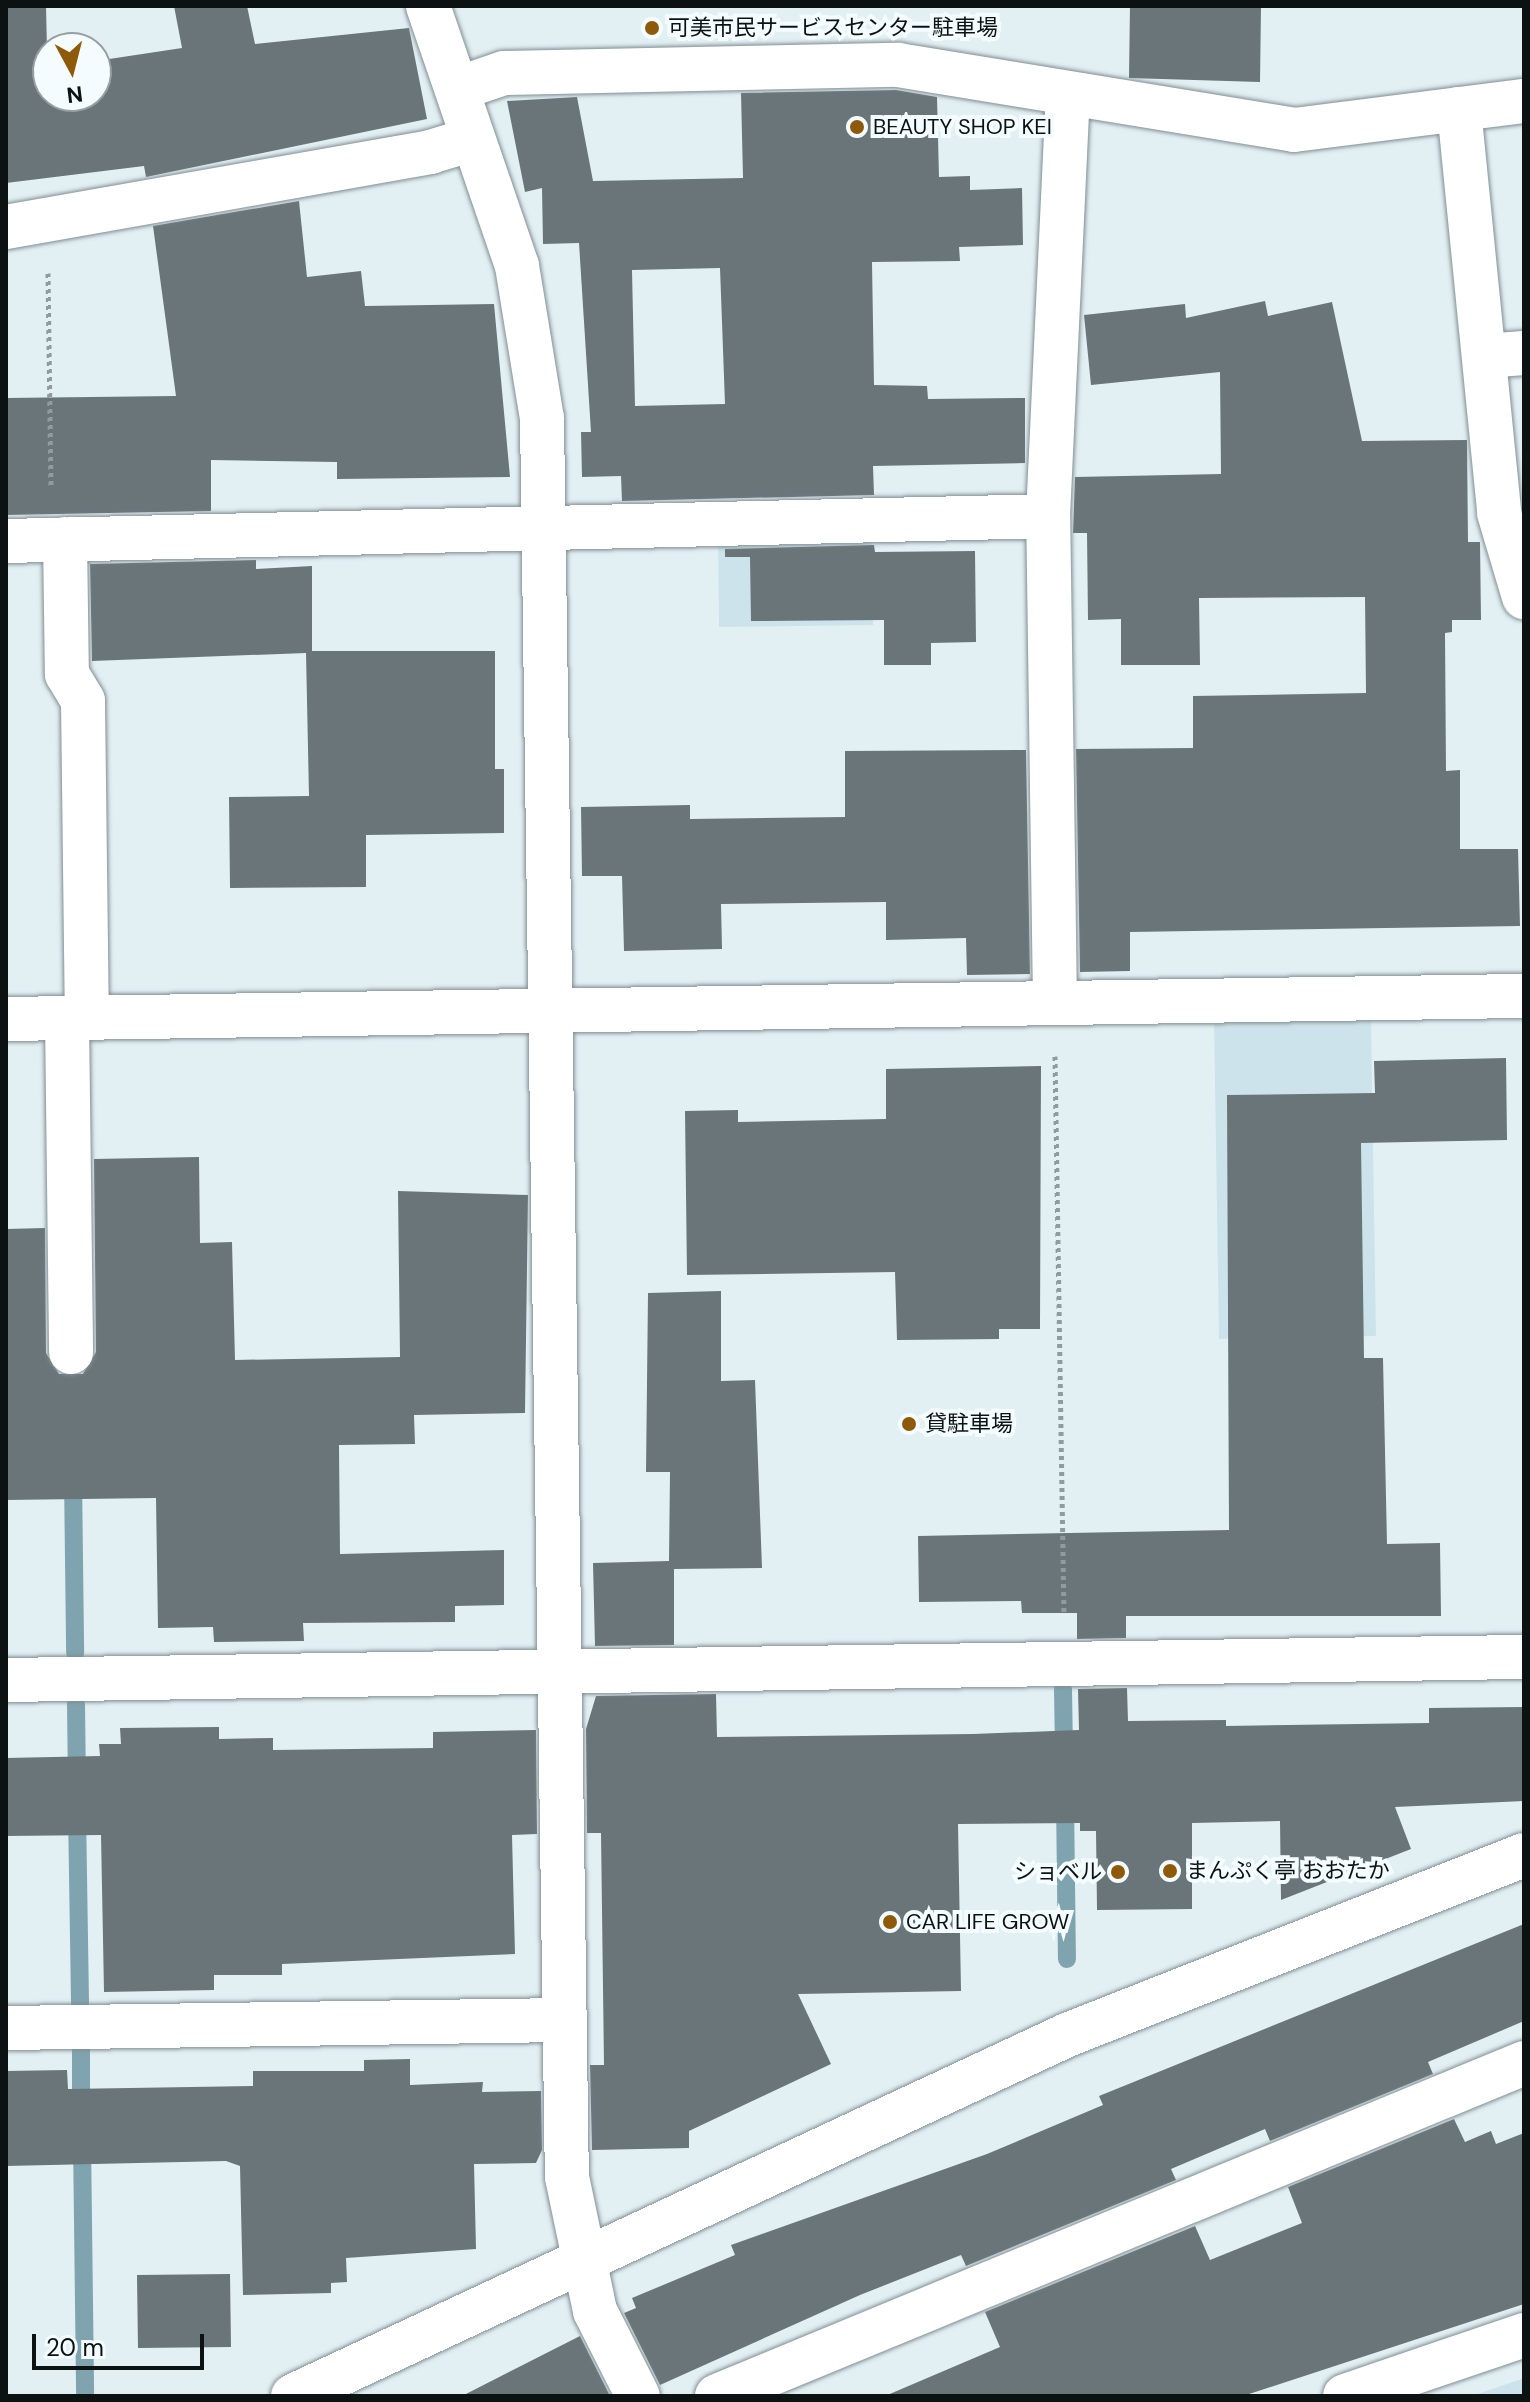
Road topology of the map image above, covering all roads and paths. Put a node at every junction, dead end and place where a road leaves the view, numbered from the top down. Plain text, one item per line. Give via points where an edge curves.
1 (428, 6) edge
2 (457, 89) junction
3 (1068, 94) junction
4 (1524, 101) edge
5 (1459, 109) junction
6 (473, 139) junction
7 (25, 224) edge
8 (1504, 354) edge
9 (1048, 516) junction
10 (543, 528) junction
11 (58, 540) junction
12 (6, 541) edge
13 (1524, 597) edge
14 (1524, 996) edge
15 (1055, 1003) junction
16 (550, 1011) junction
17 (77, 1018) junction
18 (6, 1019) edge
19 (71, 1352) dead end
20 (1524, 1657) edge
21 (1065, 1664) junction
22 (559, 1672) junction
23 (6, 1680) edge
24 (1524, 1855) edge
25 (565, 2020) junction
26 (6, 2028) edge
27 (1524, 2063) edge
28 (584, 2259) junction
29 (1524, 2335) edge
30 (293, 2396) edge
31 (638, 2396) edge
32 (717, 2396) edge
33 (1345, 2396) edge

1 - 2 street
2 - 3 street via 504,73 883,65
2 - 6 street
3 - 5 street via 1294,130
3 - 9 street
4 - 5 street
5 - 8 street
6 - 7 street
6 - 10 street via 529,316 542,418
7 - 11 path
8 - 13 street via 1499,513
9 - 10 street
9 - 15 street
10 - 11 street
10 - 16 street
11 - 12 street
11 - 17 street via 67,674 83,701
14 - 15 street
15 - 16 street
15 - 21 path
16 - 17 street
16 - 22 street
17 - 18 street
17 - 19 street
20 - 21 street
21 - 22 street
22 - 23 street
22 - 25 street
24 - 28 street via 1067,2035
25 - 26 street
25 - 28 street via 567,2177
27 - 32 street
28 - 30 street
28 - 31 street via 595,2311
29 - 33 street

